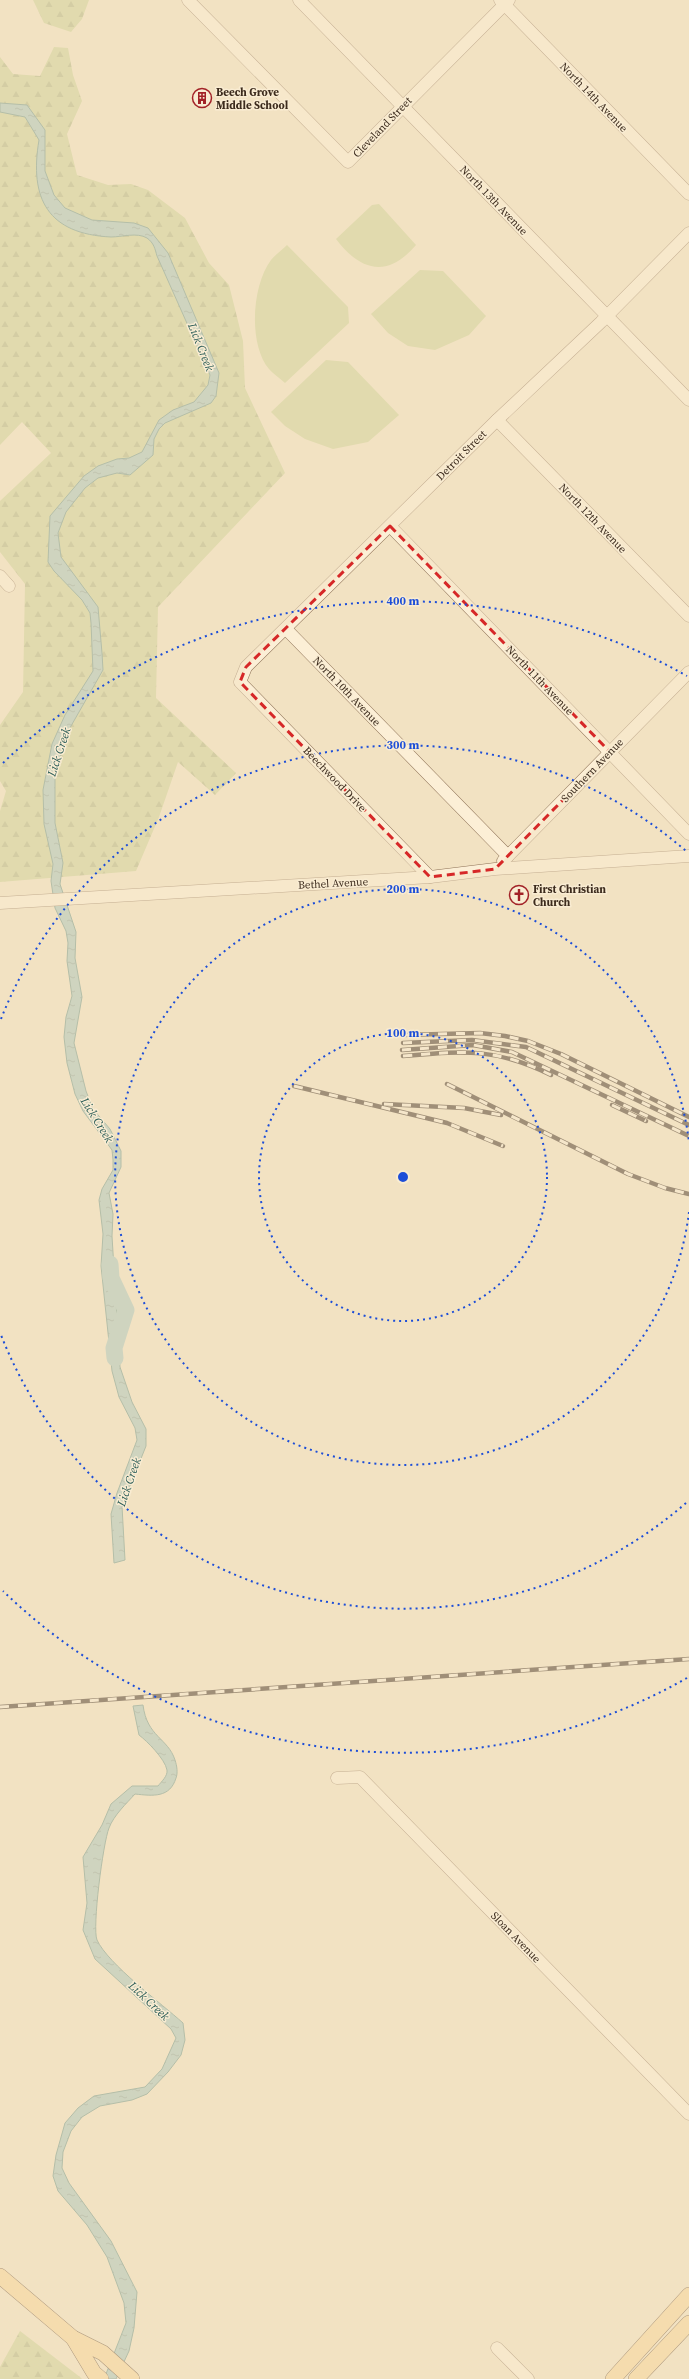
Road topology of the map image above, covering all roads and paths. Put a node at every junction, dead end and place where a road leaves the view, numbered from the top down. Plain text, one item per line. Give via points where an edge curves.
1 (188, 0) edge
2 (299, 0) edge
3 (504, 2) edge
4 (402, 106) junction
5 (689, 194) edge
6 (689, 234) edge
7 (607, 316) junction
8 (689, 400) edge
9 (497, 420) junction
10 (390, 526) junction
11 (0, 576) edge
12 (9, 586) dead end
13 (689, 616) edge
14 (286, 629) junction
15 (689, 672) edge
16 (240, 682) joint
17 (610, 752) junction
18 (689, 834) edge
19 (508, 856) junction
20 (689, 856) edge
21 (495, 869) junction
22 (430, 877) junction
23 (0, 903) edge
24 (337, 1778) dead end
25 (689, 2114) edge
26 (0, 2276) edge
27 (689, 2295) edge
28 (689, 2323) edge
29 (73, 2338) junction
30 (497, 2348) dead end
31 (98, 2376) edge
32 (132, 2379) edge
33 (528, 2379) edge
34 (612, 2379) edge
35 (636, 2379) edge

1 - 4 street, Cleveland Street via 348,162
2 - 4 street, North 13th Avenue
3 - 4 street, Cleveland Street
3 - 5 street, North 14th Avenue
4 - 7 street, North 13th Avenue
6 - 7 street, Detroit Street
7 - 8 street, North 13th Avenue
7 - 9 street, Detroit Street
9 - 10 street, Detroit Street
9 - 13 street, North 12th Avenue
10 - 14 street, Detroit Street
10 - 17 street, North 11th Avenue
11 - 12 street
14 - 16 street, Detroit Street via 246,667
14 - 19 street, North 10th Avenue
15 - 17 street, Southern Avenue
16 - 22 street, Beechwood Drive
17 - 18 street, North 11th Avenue
17 - 19 street, Southern Avenue
19 - 21 street, Southern Avenue
20 - 21 street, Bethel Avenue
21 - 22 street, Bethel Avenue
22 - 23 street, Bethel Avenue
24 - 25 street, Sloan Avenue via 360,1777
26 - 29 main road
27 - 34 main road
28 - 35 main road
29 - 31 main road
29 - 32 main road via 103,2353
30 - 33 street

